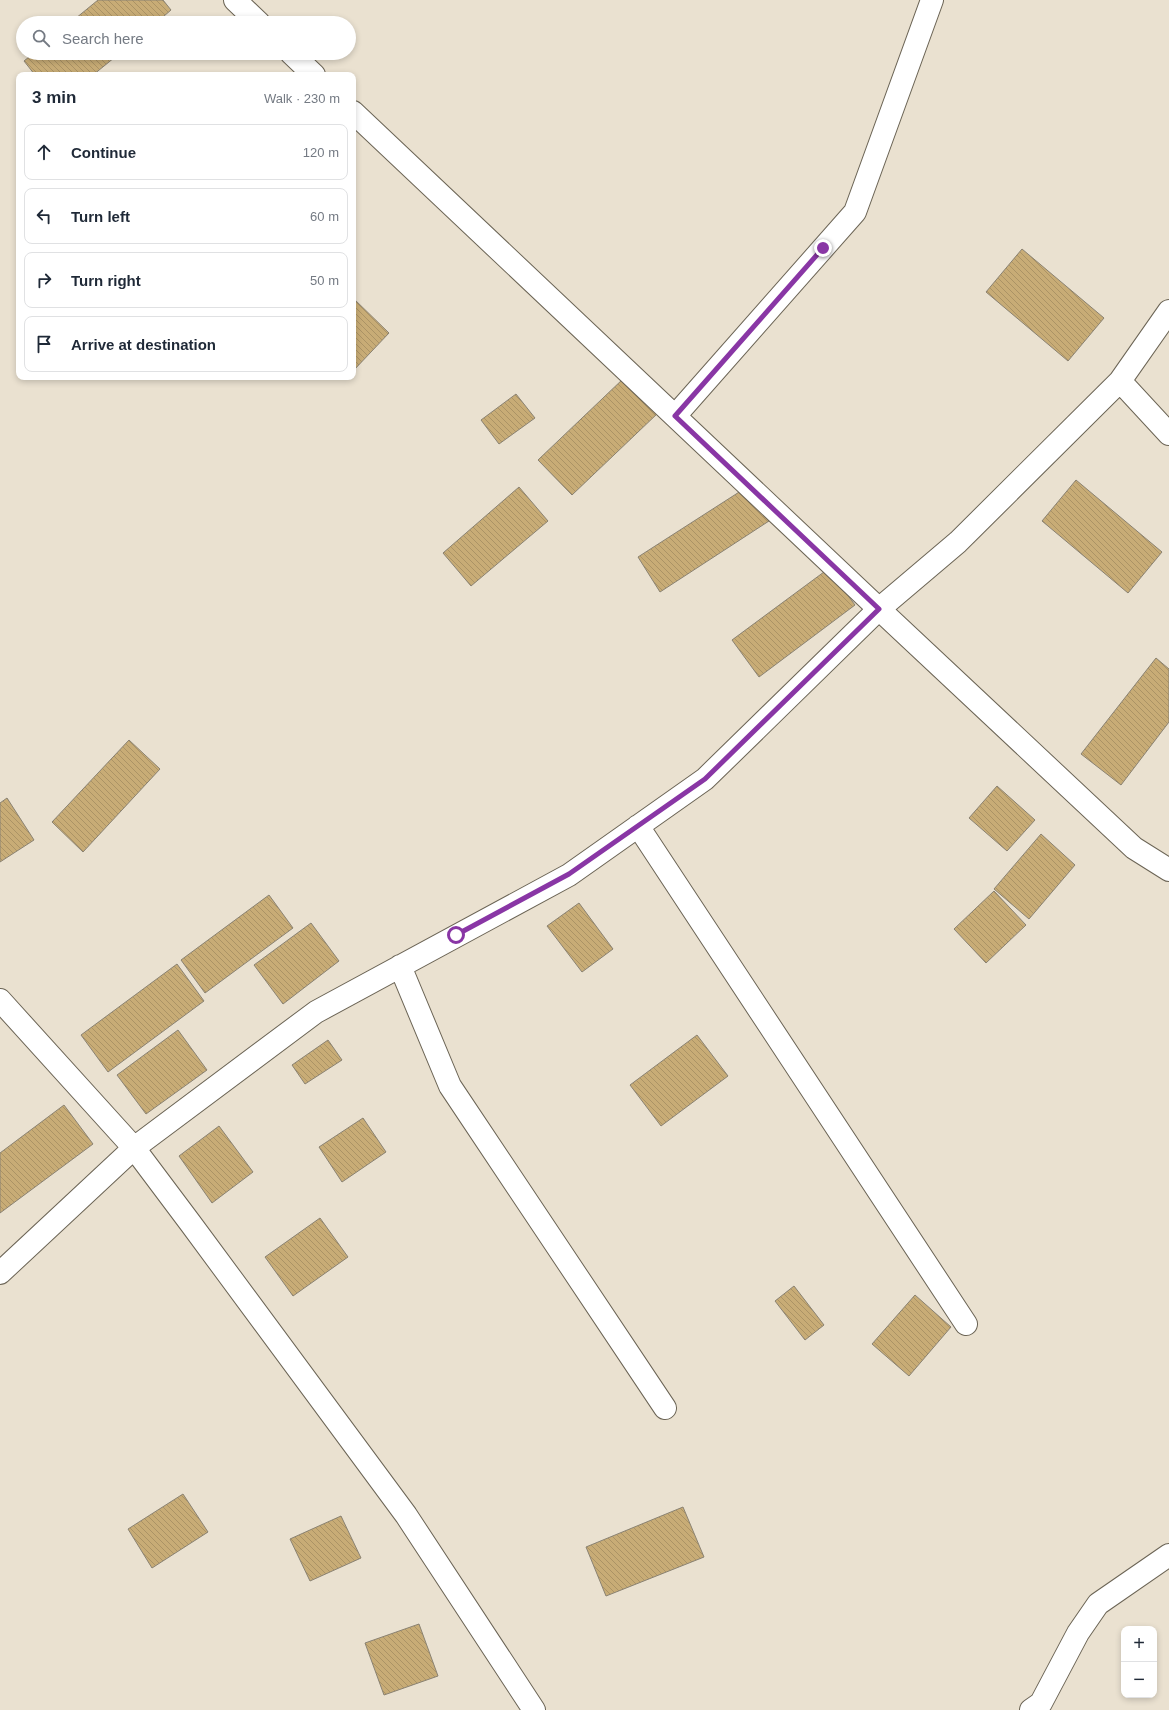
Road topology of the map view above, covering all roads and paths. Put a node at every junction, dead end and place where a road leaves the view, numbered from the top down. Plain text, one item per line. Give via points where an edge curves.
1 (235, 0) edge
2 (932, 0) edge
3 (252, 16) edge
4 (298, 60) edge
5 (311, 72) edge
6 (356, 115) edge
7 (1169, 311) edge
8 (1120, 381) junction
9 (675, 416) junction
10 (1169, 434) edge
11 (879, 609) junction
12 (638, 826) junction
13 (1169, 870) edge
14 (400, 966) junction
15 (0, 1000) edge
16 (134, 1148) junction
17 (0, 1273) edge
18 (966, 1324) dead end
19 (665, 1408) dead end
20 (1169, 1555) edge
21 (534, 1710) edge
22 (1031, 1710) edge

1 - 3 street
2 - 9 street via 855,212
4 - 5 street
6 - 9 street
7 - 8 street
8 - 10 street
8 - 11 street via 958,542
9 - 11 street
11 - 12 street via 705,779
11 - 13 street via 1134,848
12 - 14 street via 569,874
12 - 18 street
14 - 16 street via 316,1012
14 - 19 street via 450,1086
15 - 16 street
16 - 17 street
16 - 21 street via 406,1515
20 - 22 street via 1098,1604 1078,1633 1041,1703

